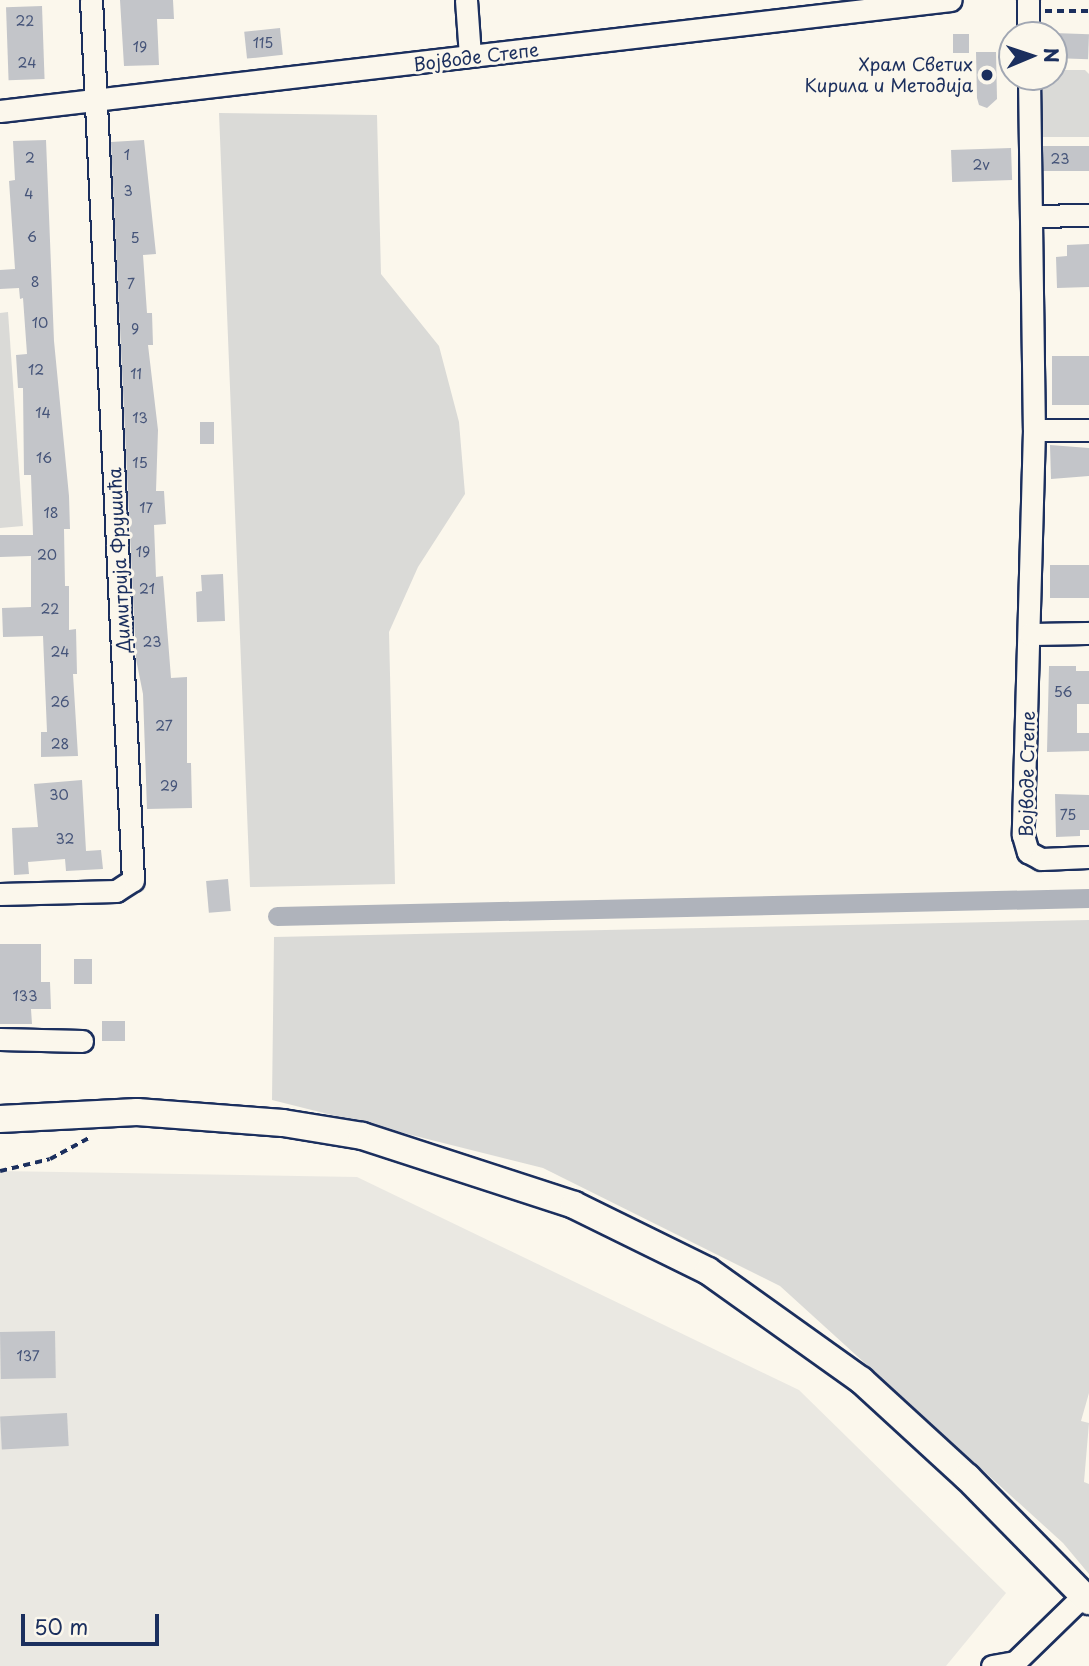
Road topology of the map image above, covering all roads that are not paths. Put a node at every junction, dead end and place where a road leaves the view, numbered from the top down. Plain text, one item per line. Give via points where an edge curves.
1 (91, 0) edge
2 (466, 0) edge
3 (951, 0) edge
4 (1028, 0) edge
5 (1028, 21) edge
6 (470, 56) junction
7 (1029, 91) edge
8 (97, 102) junction
9 (0, 111) edge
10 (1089, 215) edge
11 (1031, 216) junction
12 (1034, 430) junction
13 (1089, 430) edge
14 (1089, 633) edge
15 (1030, 634) junction
16 (1089, 857) edge
17 (0, 894) edge
18 (0, 1039) edge
19 (82, 1041) dead end
20 (0, 1119) edge
21 (1086, 1598) edge
22 (1015, 1664) edge
23 (992, 1666) edge

1 - 8 street
2 - 6 street
3 - 6 street, Војводе Степе
4 - 5 street
6 - 8 street, Војводе Степе
7 - 11 street, Војводе Степе
8 - 9 street, Војводе Степе
8 - 17 street, Димитрија Фрушића via 133,880 116,891
10 - 11 street
11 - 12 street, Војводе Степе
12 - 13 street
12 - 15 street, Војводе Степе
14 - 15 street
15 - 16 street, Војводе Степе via 1023,835 1028,852 1041,859
18 - 19 street
20 - 21 main road via 137,1112 283,1123 362,1136 574,1205 709,1271 850,1372 968,1477
21 - 22 street
22 - 23 street

